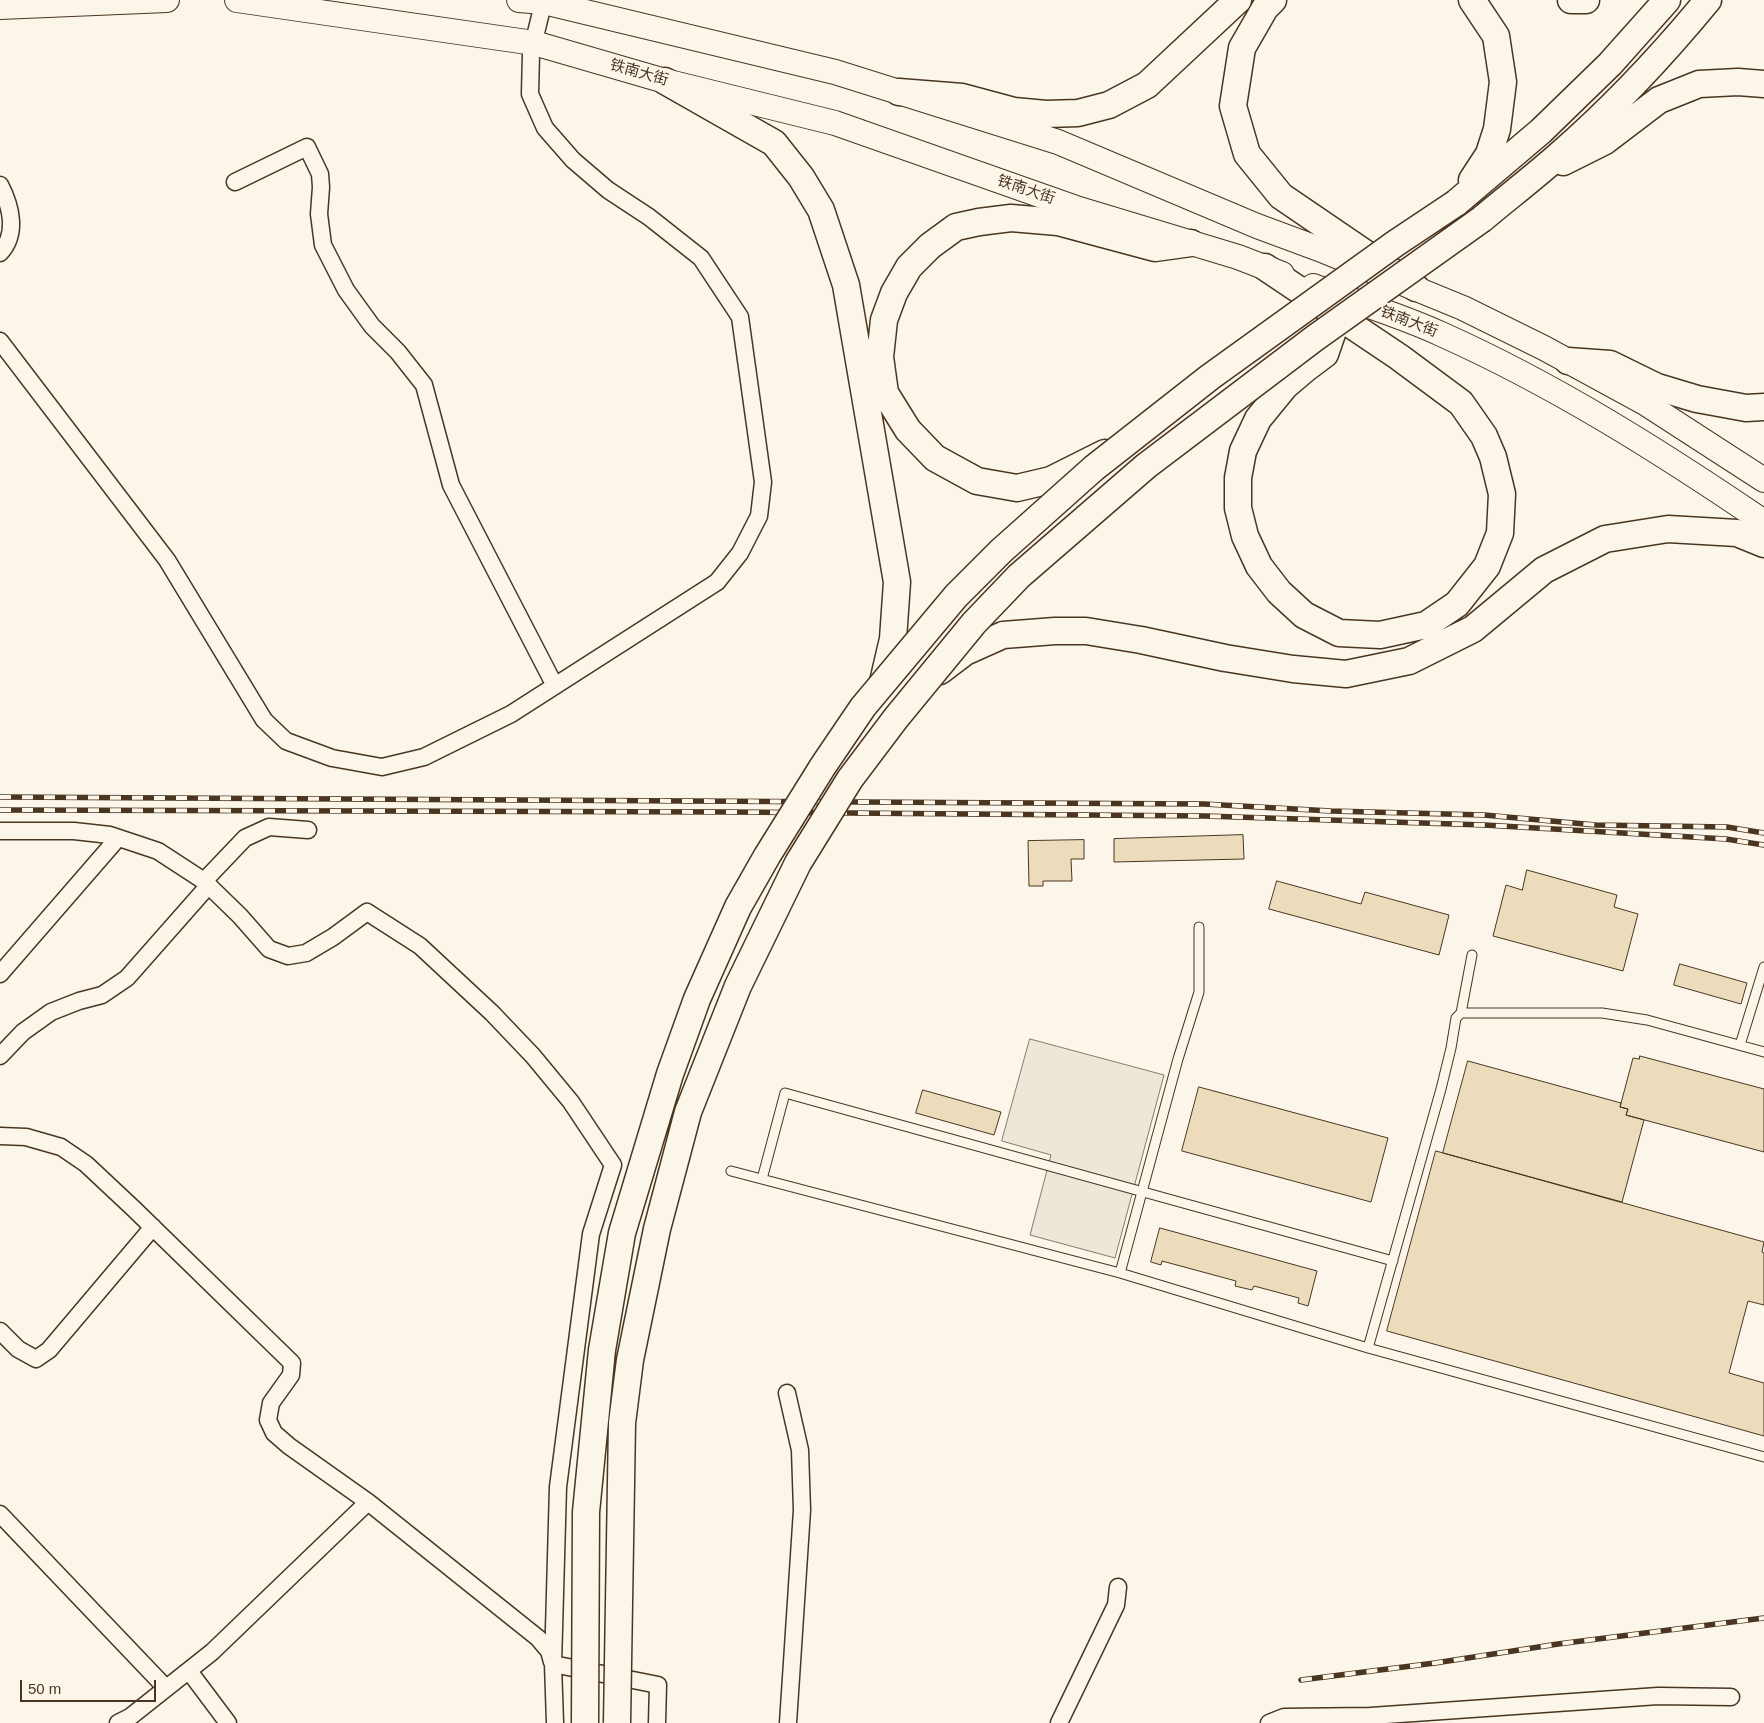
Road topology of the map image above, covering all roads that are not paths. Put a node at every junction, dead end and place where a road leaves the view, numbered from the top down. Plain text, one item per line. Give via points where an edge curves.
1 (167, 0) edge
2 (237, 0) edge
3 (519, 0) edge
4 (1238, 0) edge
5 (1273, 0) edge
6 (1472, 0) edge
7 (1571, 0) edge
8 (1586, 0) edge
9 (1668, 0) edge
10 (1708, 0) edge
11 (544, 1) edge
12 (0, 7) edge
13 (534, 43) junction
14 (665, 81) junction
15 (1764, 84) edge
16 (899, 92) junction
17 (1531, 178) junction
18 (235, 182) dead end
19 (0, 185) edge
20 (1456, 203) junction
21 (1191, 243) junction
22 (0, 253) edge
23 (1265, 268) junction
24 (1416, 288) junction
25 (1335, 325) junction
26 (0, 341) edge
27 (1568, 360) junction
28 (1764, 407) edge
29 (1126, 443) junction
30 (1764, 480) edge
31 (1764, 522) edge
32 (1764, 544) edge
33 (883, 682) junction
34 (924, 684) junction
35 (555, 686) junction
36 (308, 830) dead end
37 (6, 831) edge
38 (118, 838) junction
39 (0, 844) edge
40 (207, 883) junction
41 (1199, 927) dead end
42 (1472, 955) dead end
43 (1764, 966) edge
44 (0, 974) edge
45 (1461, 1013) junction
46 (1740, 1045) junction
47 (1764, 1052) edge
48 (0, 1056) edge
49 (0, 1136) edge
50 (731, 1171) dead end
51 (762, 1179) junction
52 (1142, 1192) junction
53 (153, 1227) junction
54 (1393, 1261) junction
55 (1120, 1272) junction
56 (0, 1330) edge
57 (1368, 1348) junction
58 (787, 1393) dead end
59 (1764, 1458) edge
60 (368, 1502) junction
61 (0, 1514) edge
62 (1118, 1587) dead end
63 (553, 1664) junction
64 (189, 1671) junction
65 (166, 1688) junction
66 (1731, 1697) dead end
67 (1368, 1719) edge
68 (118, 1723) edge
69 (228, 1723) edge
70 (555, 1723) edge
71 (585, 1723) edge
72 (617, 1723) edge
73 (657, 1723) edge
74 (788, 1723) edge
75 (1059, 1723) edge
76 (1269, 1723) edge

1 - 12 main road
2 - 13 main road, 铁南大街
3 - 11 main road
4 - 16 main road via 1147,85 1108,105 1078,113 1046,114 1014,111 962,96
5 - 24 main road via 1242,48 1232,106 1247,154 1281,196
6 - 20 main road via 1496,36 1503,82 1497,129 1489,154
7 - 8 main road
9 - 20 main road via 1610,64 1542,130
10 - 17 main road via 1630,88
11 - 13 street
11 - 16 main road via 834,72
13 - 14 main road, 铁南大街
13 - 35 street via 530,94 545,128 608,190 702,258 740,317 763,482 758,516 740,554 717,582
14 - 21 main road, 铁南大街 via 836,123 1079,209
14 - 33 main road via 774,143 801,177 821,210 846,285 897,582 893,639
15 - 17 main road via 1699,84 1659,100 1605,141
16 - 24 main road via 1058,142 1257,226
17 - 25 main road, bridge via 1482,219
18 - 35 street via 307,147 320,174 323,245 346,290 372,326 424,385 451,485
19 - 22 street via 7,198 12,225 5,248
20 - 29 main road, bridge via 1210,376
21 - 23 main road, 铁南大街
21 - 29 main road, bridge via 1154,248 1058,222 1011,218 956,227 909,267 884,320 880,357 885,393 908,430 935,458 977,481 1018,488 1051,480
23 - 25 main road via 1399,357 1461,403 1484,436 1502,494 1500,533 1487,566 1457,604 1426,625 1380,635 1339,633 1304,615 1279,592 1259,566 1245,536 1238,508 1238,478 1243,451 1258,419 1285,386 1325,354
23 - 31 main road, 铁南大街 via 1439,333 1515,370 1619,427
24 - 27 main road
25 - 34 main road, bridge via 1138,472 1019,576 974,623
26 - 35 street via 167,560 264,720 286,741 332,758 382,767 424,757 510,714
27 - 28 main road via 1610,364 1658,387 1697,399 1746,408
27 - 30 main road via 1645,403
29 - 33 main road, bridge via 1094,468 956,596
32 - 34 main road, bridge via 1737,533 1668,529 1605,539 1544,570 1473,630 1409,661 1346,674 1225,658 1086,631 1055,631 1004,635 966,652
33 - 71 main road, bridge via 823,766 738,907 697,999 670,1074 622,1232 602,1350 586,1512
34 - 72 main road, bridge via 850,779 798,863 738,986 686,1120 657,1229 630,1360 622,1422
36 - 40 street via 269,827 245,838
37 - 38 street via 74,831
37 - 39 street
38 - 40 street via 158,851
38 - 44 street
40 - 48 street via 127,978 102,995 79,1000 51,1012 22,1032
40 - 63 street via 269,949 288,956 306,953 367,912 420,946 533,1056 571,1102 613,1165 591,1234 568,1399 558,1487
41 - 52 lane via 1199,992
42 - 45 lane
43 - 46 lane
45 - 46 lane via 1602,1013 1647,1020
45 - 54 lane via 1456,1018 1441,1089
46 - 47 lane
49 - 53 street via 26,1137 61,1147 86,1164
50 - 51 lane
51 - 52 lane via 786,1094
51 - 55 lane
52 - 54 lane
52 - 55 lane
53 - 56 street via 49,1350 36,1359 18,1349
53 - 60 street via 292,1363 290,1375 272,1403 268,1420 274,1433
54 - 57 lane
55 - 57 lane
57 - 59 lane
58 - 74 street via 800,1450 802,1510
60 - 63 street via 538,1638 550,1651
60 - 64 street
61 - 65 street
62 - 75 street via 1116,1605
63 - 70 street
63 - 73 street via 658,1684
64 - 65 street
64 - 69 street
65 - 68 street
66 - 67 street via 1658,1696
67 - 76 street via 1284,1717

